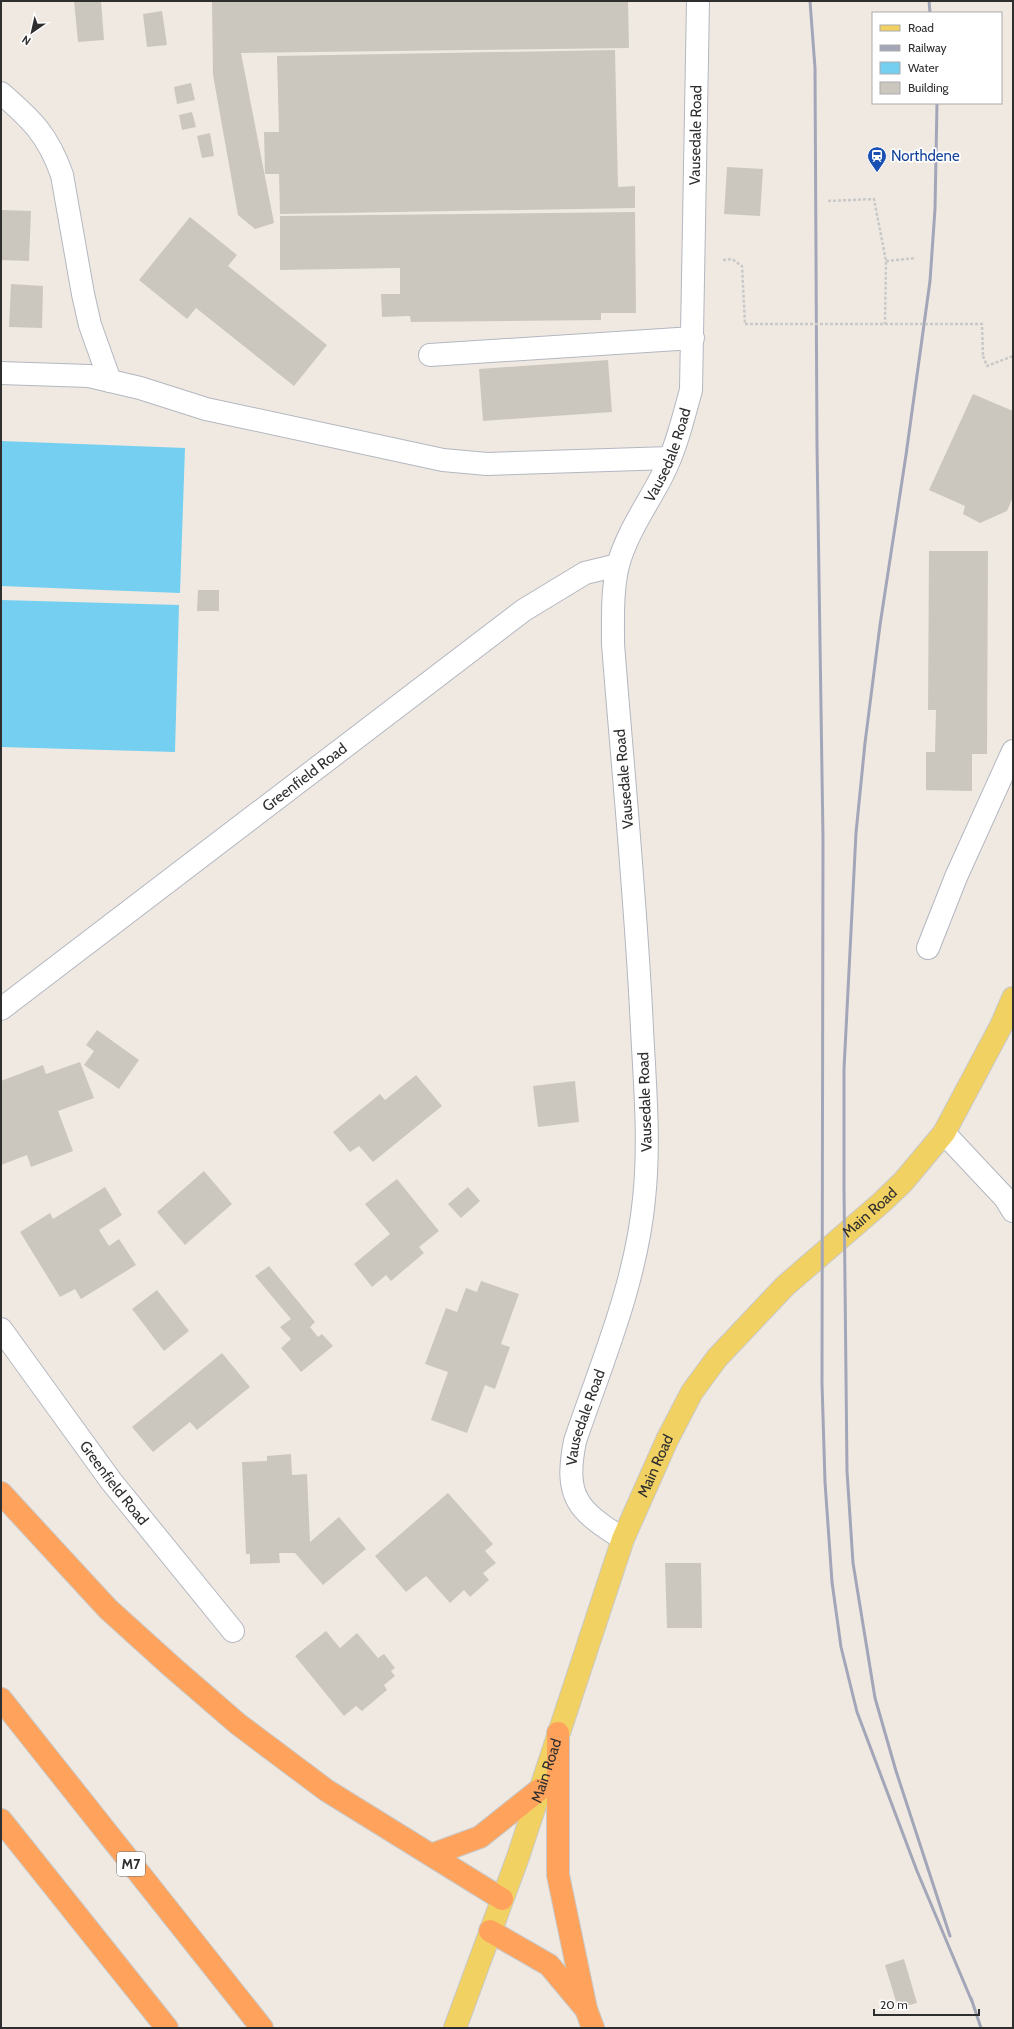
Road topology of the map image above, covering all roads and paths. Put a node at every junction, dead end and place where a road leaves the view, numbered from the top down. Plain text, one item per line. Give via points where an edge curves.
1 (698, 1) edge
2 (1, 92) edge
3 (828, 200) dead end
4 (916, 258) dead end
5 (886, 261) junction
6 (742, 266) dead end
7 (885, 324) junction
8 (693, 338) junction
9 (430, 356) dead end
10 (1013, 356) edge
11 (1, 373) edge
12 (110, 381) junction
13 (670, 458) junction
14 (618, 565) junction
15 (1013, 751) edge
16 (928, 948) dead end
17 (1013, 998) edge
18 (1, 1009) edge
19 (944, 1133) junction
20 (1010, 1200) edge
21 (1, 1329) edge
22 (1, 1493) edge
23 (623, 1539) junction
24 (233, 1631) dead end
25 (1, 1699) edge
26 (558, 1733) junction
27 (539, 1790) junction
28 (1, 1820) edge
29 (431, 1855) junction
30 (502, 1899) junction
31 (490, 1931) junction
32 (589, 2018) edge
33 (166, 2028) edge
34 (262, 2028) edge
35 (455, 2028) edge

1 - 8 street, Vausedale Road
2 - 12 street via 28,116 54,152 62,175 90,325
3 - 5 path via 874,199
4 - 5 path
5 - 7 path
6 - 7 path, bridge via 745,324
7 - 10 path, bridge via 982,324 983,356 987,366
8 - 9 street
8 - 13 street, Vausedale Road via 691,390 679,436
11 - 12 street via 89,376
12 - 13 street via 206,409 442,460 487,464
13 - 14 street, Vausedale Road via 638,518
14 - 18 street, Greenfield Road via 585,573 524,610
14 - 23 street, Vausedale Road via 613,609 613,644 638,946 648,1153 644,1201 627,1288 575,1441 571,1463 572,1486 580,1506 594,1521
15 - 16 street via 956,877
17 - 19 main road, Main Road via 1001,1026
19 - 20 street
19 - 23 main road, Main Road via 882,1203 785,1286 717,1358 692,1392 667,1440
21 - 24 street, Greenfield Road via 111,1481
22 - 29 highway via 108,1608 233,1719 326,1790
23 - 26 main road, Main Road
25 - 34 highway, M7
26 - 27 main road, Main Road
26 - 32 highway via 558,1874
27 - 29 highway via 480,1837
27 - 30 main road, Main Road
28 - 33 highway
29 - 30 highway
30 - 31 main road, Main Road
31 - 32 highway via 549,1965
31 - 35 main road, Main Road

